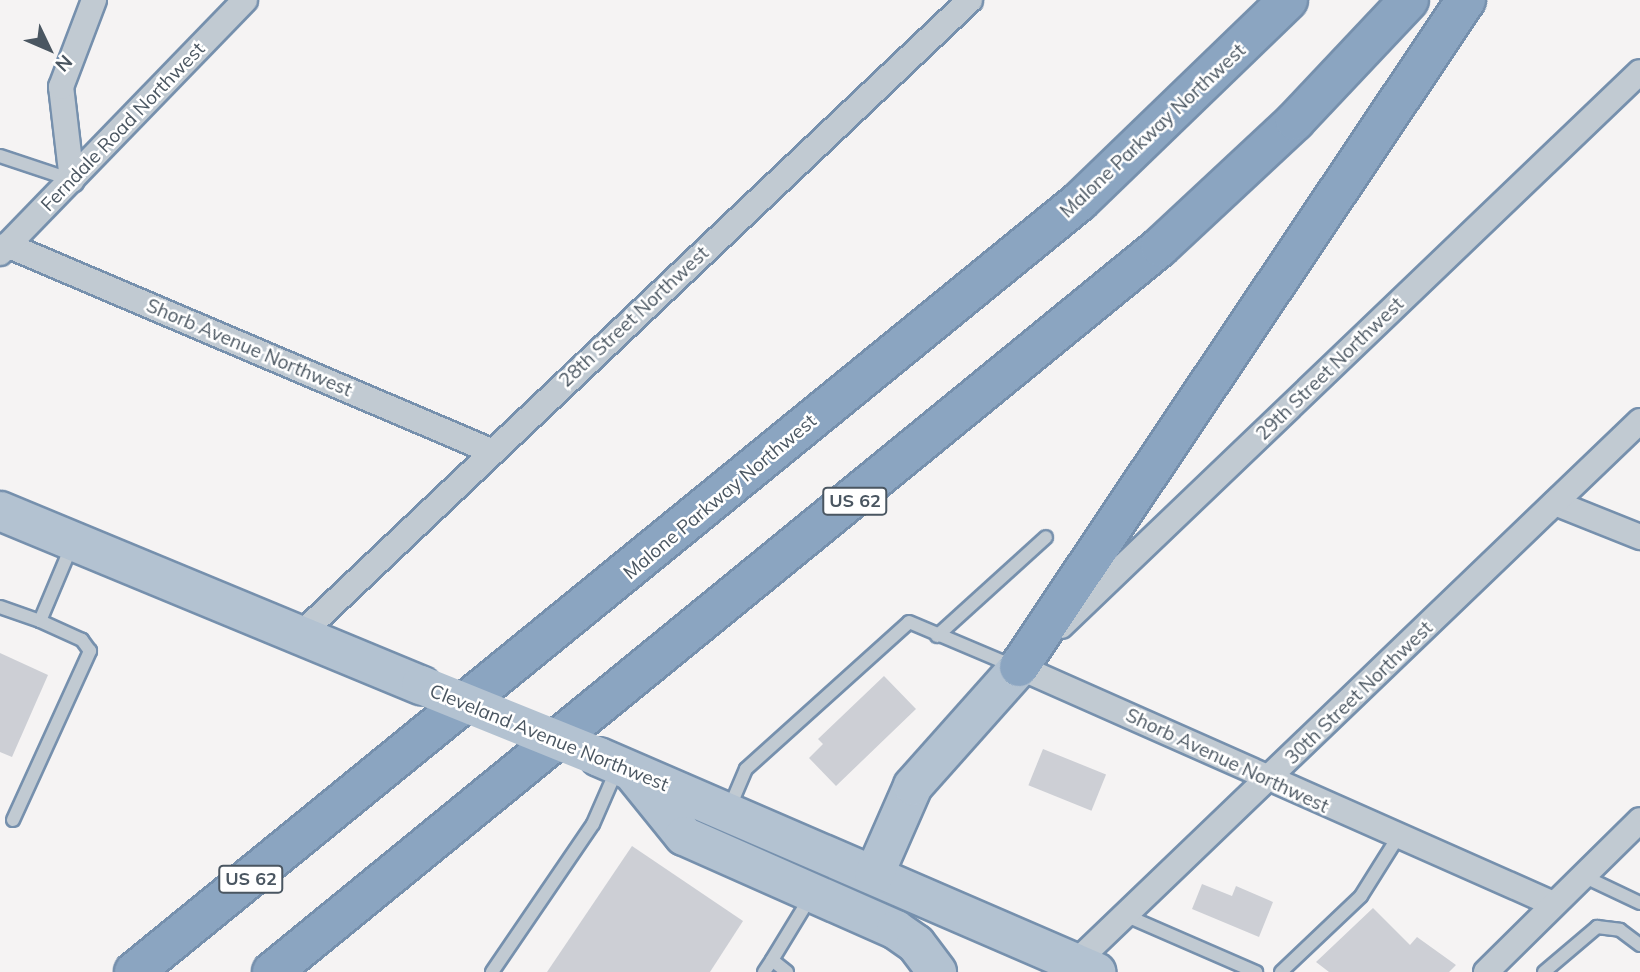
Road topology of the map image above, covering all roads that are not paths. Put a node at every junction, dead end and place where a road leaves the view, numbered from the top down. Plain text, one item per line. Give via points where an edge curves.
1 (94, 0) edge
2 (245, 0) edge
3 (970, 0) edge
4 (1288, 0) edge
5 (1409, 0) edge
6 (1466, 0) edge
7 (1640, 72) edge
8 (0, 156) edge
9 (72, 180) junction
10 (4, 249) edge
11 (1640, 421) edge
12 (491, 451) junction
13 (1555, 503) junction
14 (0, 511) edge
15 (1046, 537) dead end
16 (1640, 537) edge
17 (73, 541) junction
18 (0, 607) edge
19 (40, 621) junction
20 (300, 635) junction
21 (937, 636) junction
22 (1019, 667) junction
23 (617, 765) junction
24 (1269, 780) junction
25 (728, 813) junction
26 (13, 820) dead end
27 (1640, 820) edge
28 (1398, 837) junction
29 (874, 875) junction
30 (1581, 875) junction
31 (812, 896) junction
32 (1551, 903) junction
33 (1640, 903) edge
34 (1127, 916) junction
35 (1640, 946) edge
36 (772, 960) junction
37 (1086, 967) edge
38 (134, 972) edge
39 (272, 972) edge
40 (492, 972) edge
41 (764, 972) edge
42 (787, 972) edge
43 (937, 972) edge
44 (1256, 972) edge
45 (1281, 972) edge
46 (1486, 972) edge
47 (1544, 972) edge

1 - 9 street via 61,87
2 - 9 street, Ferndale Road Northwest
3 - 12 street, 28th Street Northwest
4 - 38 highway, Malone Parkway Northwest / US 62 via 1080,201
5 - 39 highway, US 62 via 1295,121 1160,247
6 - 22 highway
7 - 22 street, 29th Street Northwest
8 - 9 lane
9 - 10 street, Ferndale Road Northwest
10 - 12 street, Shorb Avenue Northwest
11 - 13 street, 30th Street Northwest
12 - 20 street, 28th Street Northwest
13 - 16 street
13 - 24 street, 30th Street Northwest
14 - 17 main road, Cleveland Avenue Northwest
15 - 21 lane
17 - 19 lane
17 - 20 main road, Cleveland Avenue Northwest
18 - 19 lane
19 - 26 lane via 82,640 90,651
20 - 23 main road, Cleveland Avenue Northwest, bridge
21 - 22 lane via 994,663
21 - 25 lane via 909,622 746,769
22 - 24 street, Shorb Avenue Northwest
22 - 29 main road via 908,793
23 - 25 main road, Cleveland Avenue Northwest
23 - 31 main road via 684,836
23 - 40 lane via 593,824
24 - 28 street, Shorb Avenue Northwest
24 - 34 street, 30th Street Northwest
25 - 29 main road, Cleveland Avenue Northwest
27 - 30 street
28 - 32 street, Shorb Avenue Northwest
28 - 45 lane via 1373,882
29 - 37 main road, Cleveland Avenue Northwest
30 - 32 street
30 - 33 lane
31 - 36 lane
31 - 43 main road via 896,930 916,944
32 - 46 street
34 - 37 street, 30th Street Northwest
34 - 44 lane
35 - 47 lane via 1620,930 1597,927
36 - 41 lane
36 - 42 lane

